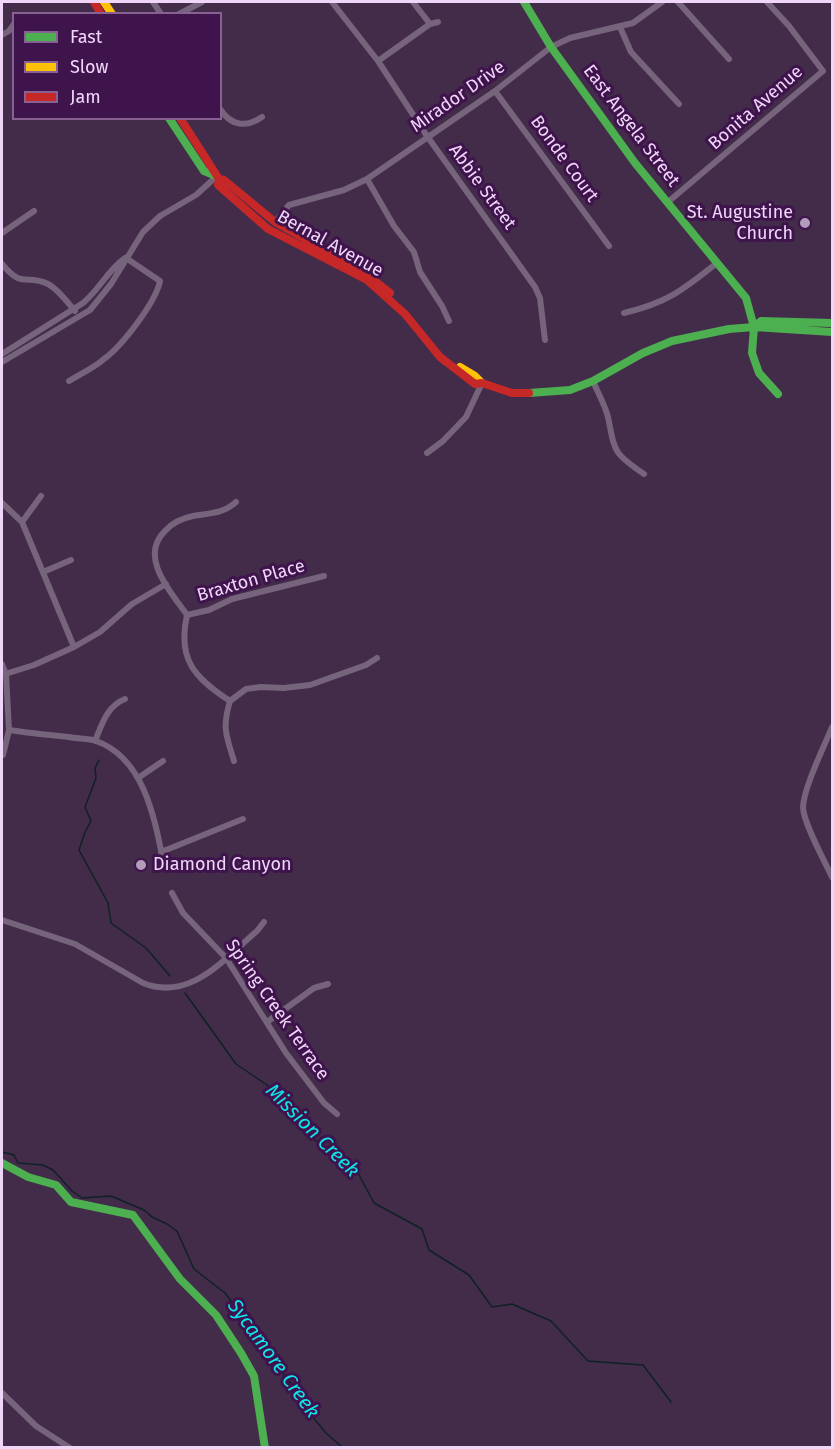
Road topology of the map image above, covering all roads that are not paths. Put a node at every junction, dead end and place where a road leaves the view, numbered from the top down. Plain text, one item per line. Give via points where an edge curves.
1 (202, 2) edge
2 (332, 2) edge
3 (413, 2) edge
4 (524, 2) edge
5 (662, 2) edge
6 (678, 2) edge
7 (766, 2) edge
8 (183, 12) edge
9 (438, 22) dead end
10 (430, 24) junction
11 (620, 27) junction
12 (551, 47) junction
13 (729, 59) dead end
14 (378, 61) junction
15 (495, 91) junction
16 (679, 104) dead end
17 (222, 112) edge
18 (262, 117) dead end
19 (170, 120) edge
20 (181, 120) edge
21 (427, 136) junction
22 (218, 178) junction
23 (367, 179) junction
24 (668, 202) junction
25 (34, 211) dead end
26 (275, 222) junction
27 (2, 233) edge
28 (609, 246) dead end
29 (126, 258) junction
30 (717, 263) junction
31 (2, 264) edge
32 (74, 309) junction
33 (624, 313) dead end
34 (80, 317) junction
35 (449, 321) dead end
36 (832, 323) edge
37 (754, 327) junction
38 (832, 332) edge
39 (545, 340) dead end
40 (2, 354) edge
41 (2, 363) edge
42 (69, 381) dead end
43 (593, 381) junction
44 (482, 383) junction
45 (778, 394) dead end
46 (427, 453) dead end
47 (644, 474) dead end
48 (41, 496) dead end
49 (236, 502) dead end
50 (2, 503) edge
51 (22, 522) junction
52 (71, 560) dead end
53 (43, 572) junction
54 (324, 576) dead end
55 (166, 584) junction
56 (187, 615) junction
57 (74, 647) junction
58 (377, 658) dead end
59 (2, 664) edge
60 (4, 674) edge
61 (125, 699) dead end
62 (231, 701) junction
63 (832, 727) edge
64 (9, 730) junction
65 (95, 741) junction
66 (3, 755) edge
67 (163, 761) dead end
68 (234, 761) dead end
69 (138, 778) junction
70 (243, 819) dead end
71 (161, 852) junction
72 (164, 865) dead end
73 (832, 877) edge
74 (172, 893) dead end
75 (2, 920) edge
76 (264, 922) dead end
77 (226, 958) junction
78 (328, 984) dead end
79 (267, 1022) junction
80 (337, 1114) dead end
81 (2, 1163) edge
82 (2, 1393) edge
83 (70, 1448) edge
84 (265, 1448) edge

1 - 8 street
2 - 14 street, Abbie Street
3 - 10 street
4 - 12 main road, East Angela Street
5 - 11 street, Mirador Drive via 633,23
6 - 13 street
7 - 24 street, Bonita Avenue via 823,71
9 - 10 street
10 - 14 street
11 - 12 street, Mirador Drive via 570,38
11 - 16 street via 631,52
12 - 15 street, Mirador Drive
12 - 24 main road, East Angela Street
14 - 21 street, Abbie Street
15 - 21 street, Mirador Drive
15 - 28 street, Bonde Court
17 - 18 street via 237,124 249,124
19 - 22 main road, Bernal Avenue via 204,171
20 - 22 main road, Bernal Avenue
21 - 23 street, Mirador Drive
21 - 39 street, Abbie Street via 538,292
22 - 26 main road, Bernal Avenue
22 - 29 street via 152,223
22 - 44 main road, Bernal Avenue via 218,185 268,229 367,280 405,314 440,357 475,384
23 - 26 street, Mirador Drive via 344,190 290,205
23 - 35 street via 414,252 420,272
24 - 30 main road, East Angela Street
25 - 27 street
26 - 44 main road, Bernal Avenue via 383,285 450,359
29 - 32 street via 94,294
29 - 34 street via 102,297
29 - 42 street via 160,281 158,293 105,359
30 - 33 street via 681,292 651,307
30 - 37 main road, East Angela Street via 746,298
31 - 32 street via 20,280 50,285
32 - 34 street
32 - 40 street
34 - 41 street
36 - 37 main road, Bernal Avenue via 761,321
37 - 38 main road, Bernal Avenue
37 - 43 main road, Bernal Avenue via 672,341
37 - 45 main road, East Angela Street via 752,353 759,373
43 - 44 main road, Bernal Avenue via 570,390 544,393 512,393
43 - 47 street via 608,415 614,448
44 - 46 street via 466,417
48 - 51 street
49 - 55 street via 220,513 190,517 170,525 160,535 154,556
50 - 51 street
51 - 53 street
52 - 53 street
53 - 57 street
54 - 56 street, Braxton Place via 232,599
55 - 56 street
55 - 57 street
56 - 62 street via 184,629 188,660 207,685
57 - 60 street
58 - 62 street via 310,685 246,689
59 - 60 street
60 - 64 street
61 - 65 street via 115,703 105,717
62 - 68 street via 225,727
63 - 73 street via 803,807
64 - 65 street
64 - 66 street
65 - 69 street via 126,761
67 - 69 street
69 - 71 street via 153,815
70 - 71 street
71 - 72 street
74 - 77 street, Spring Creek Terrace via 183,913
75 - 77 street via 75,944 156,988 188,985
76 - 77 street
77 - 79 street, Spring Creek Terrace
78 - 79 street via 314,988
79 - 80 street, Spring Creek Terrace via 298,1069
81 - 84 main road via 28,1177 56,1185 71,1202 133,1215 180,1279 216,1315 241,1353 254,1376
82 - 83 street via 36,1426

